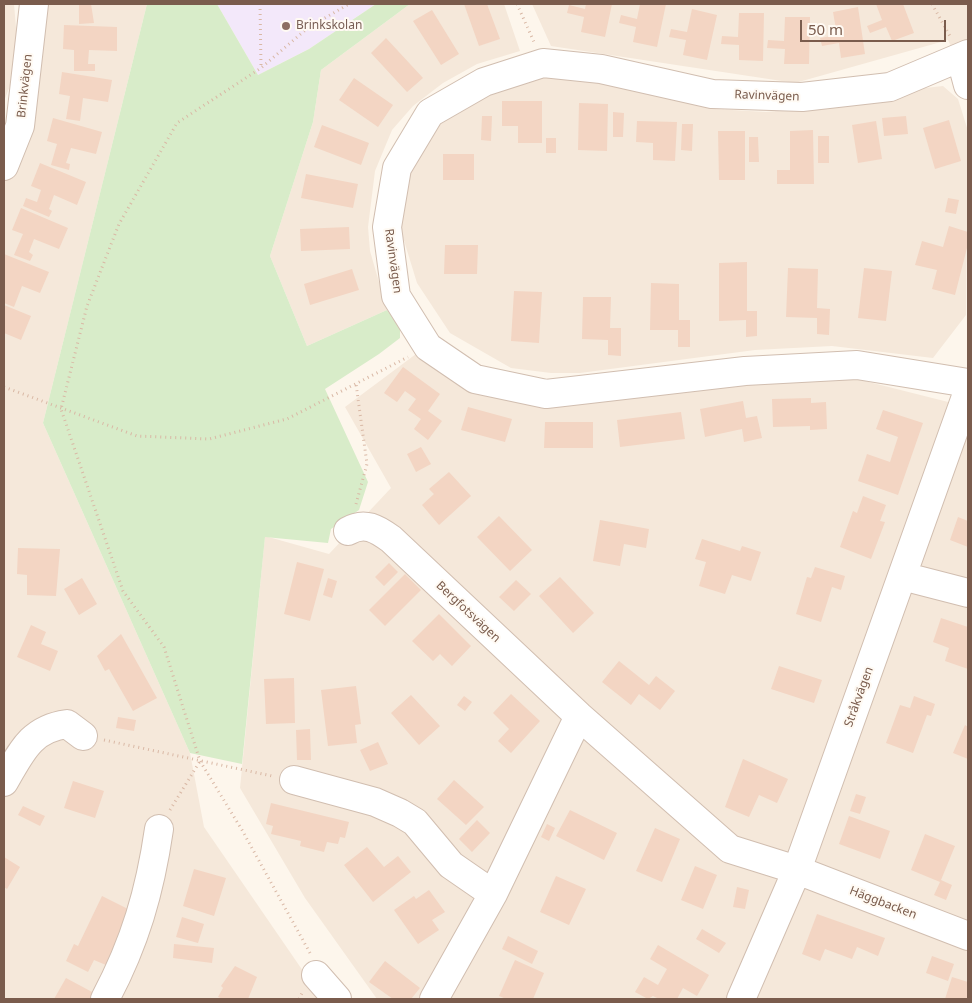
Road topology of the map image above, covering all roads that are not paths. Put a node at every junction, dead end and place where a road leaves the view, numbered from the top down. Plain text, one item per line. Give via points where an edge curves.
1 (34, 4) edge
2 (961, 51) edge
3 (968, 85) edge
4 (4, 166) edge
5 (968, 383) edge
6 (968, 391) edge
7 (348, 530) road end
8 (902, 576) junction
9 (968, 593) edge
10 (579, 716) junction
11 (83, 736) road end
12 (294, 780) road end
13 (4, 782) edge
14 (159, 828) road end
15 (797, 870) junction
16 (493, 894) junction
17 (968, 936) edge
18 (314, 965) road end
19 (105, 999) edge
20 (337, 999) edge
21 (434, 999) edge
22 (741, 999) edge

1 - 4 street, Brinkvägen via 20,126
2 - 3 street
2 - 5 street, Ravinvägen via 890,87 802,97 712,94 601,69 543,63 484,82 430,113 397,168 387,228 396,296 428,347 475,379 546,394 745,371 857,365
6 - 8 street, Stråkvägen
7 - 10 street, Bergfotsvägen via 370,527 391,539
8 - 9 street
8 - 15 street, Stråkvägen
10 - 15 street, Bergfotsvägen via 730,849
10 - 16 street
11 - 13 street via 67,724 51,726 32,738
12 - 16 street via 375,802 400,813 414,822 451,865
14 - 19 street via 152,875 140,921
15 - 17 street, Häggbacken
15 - 22 street, Stråkvägen
16 - 21 street
18 - 20 street

